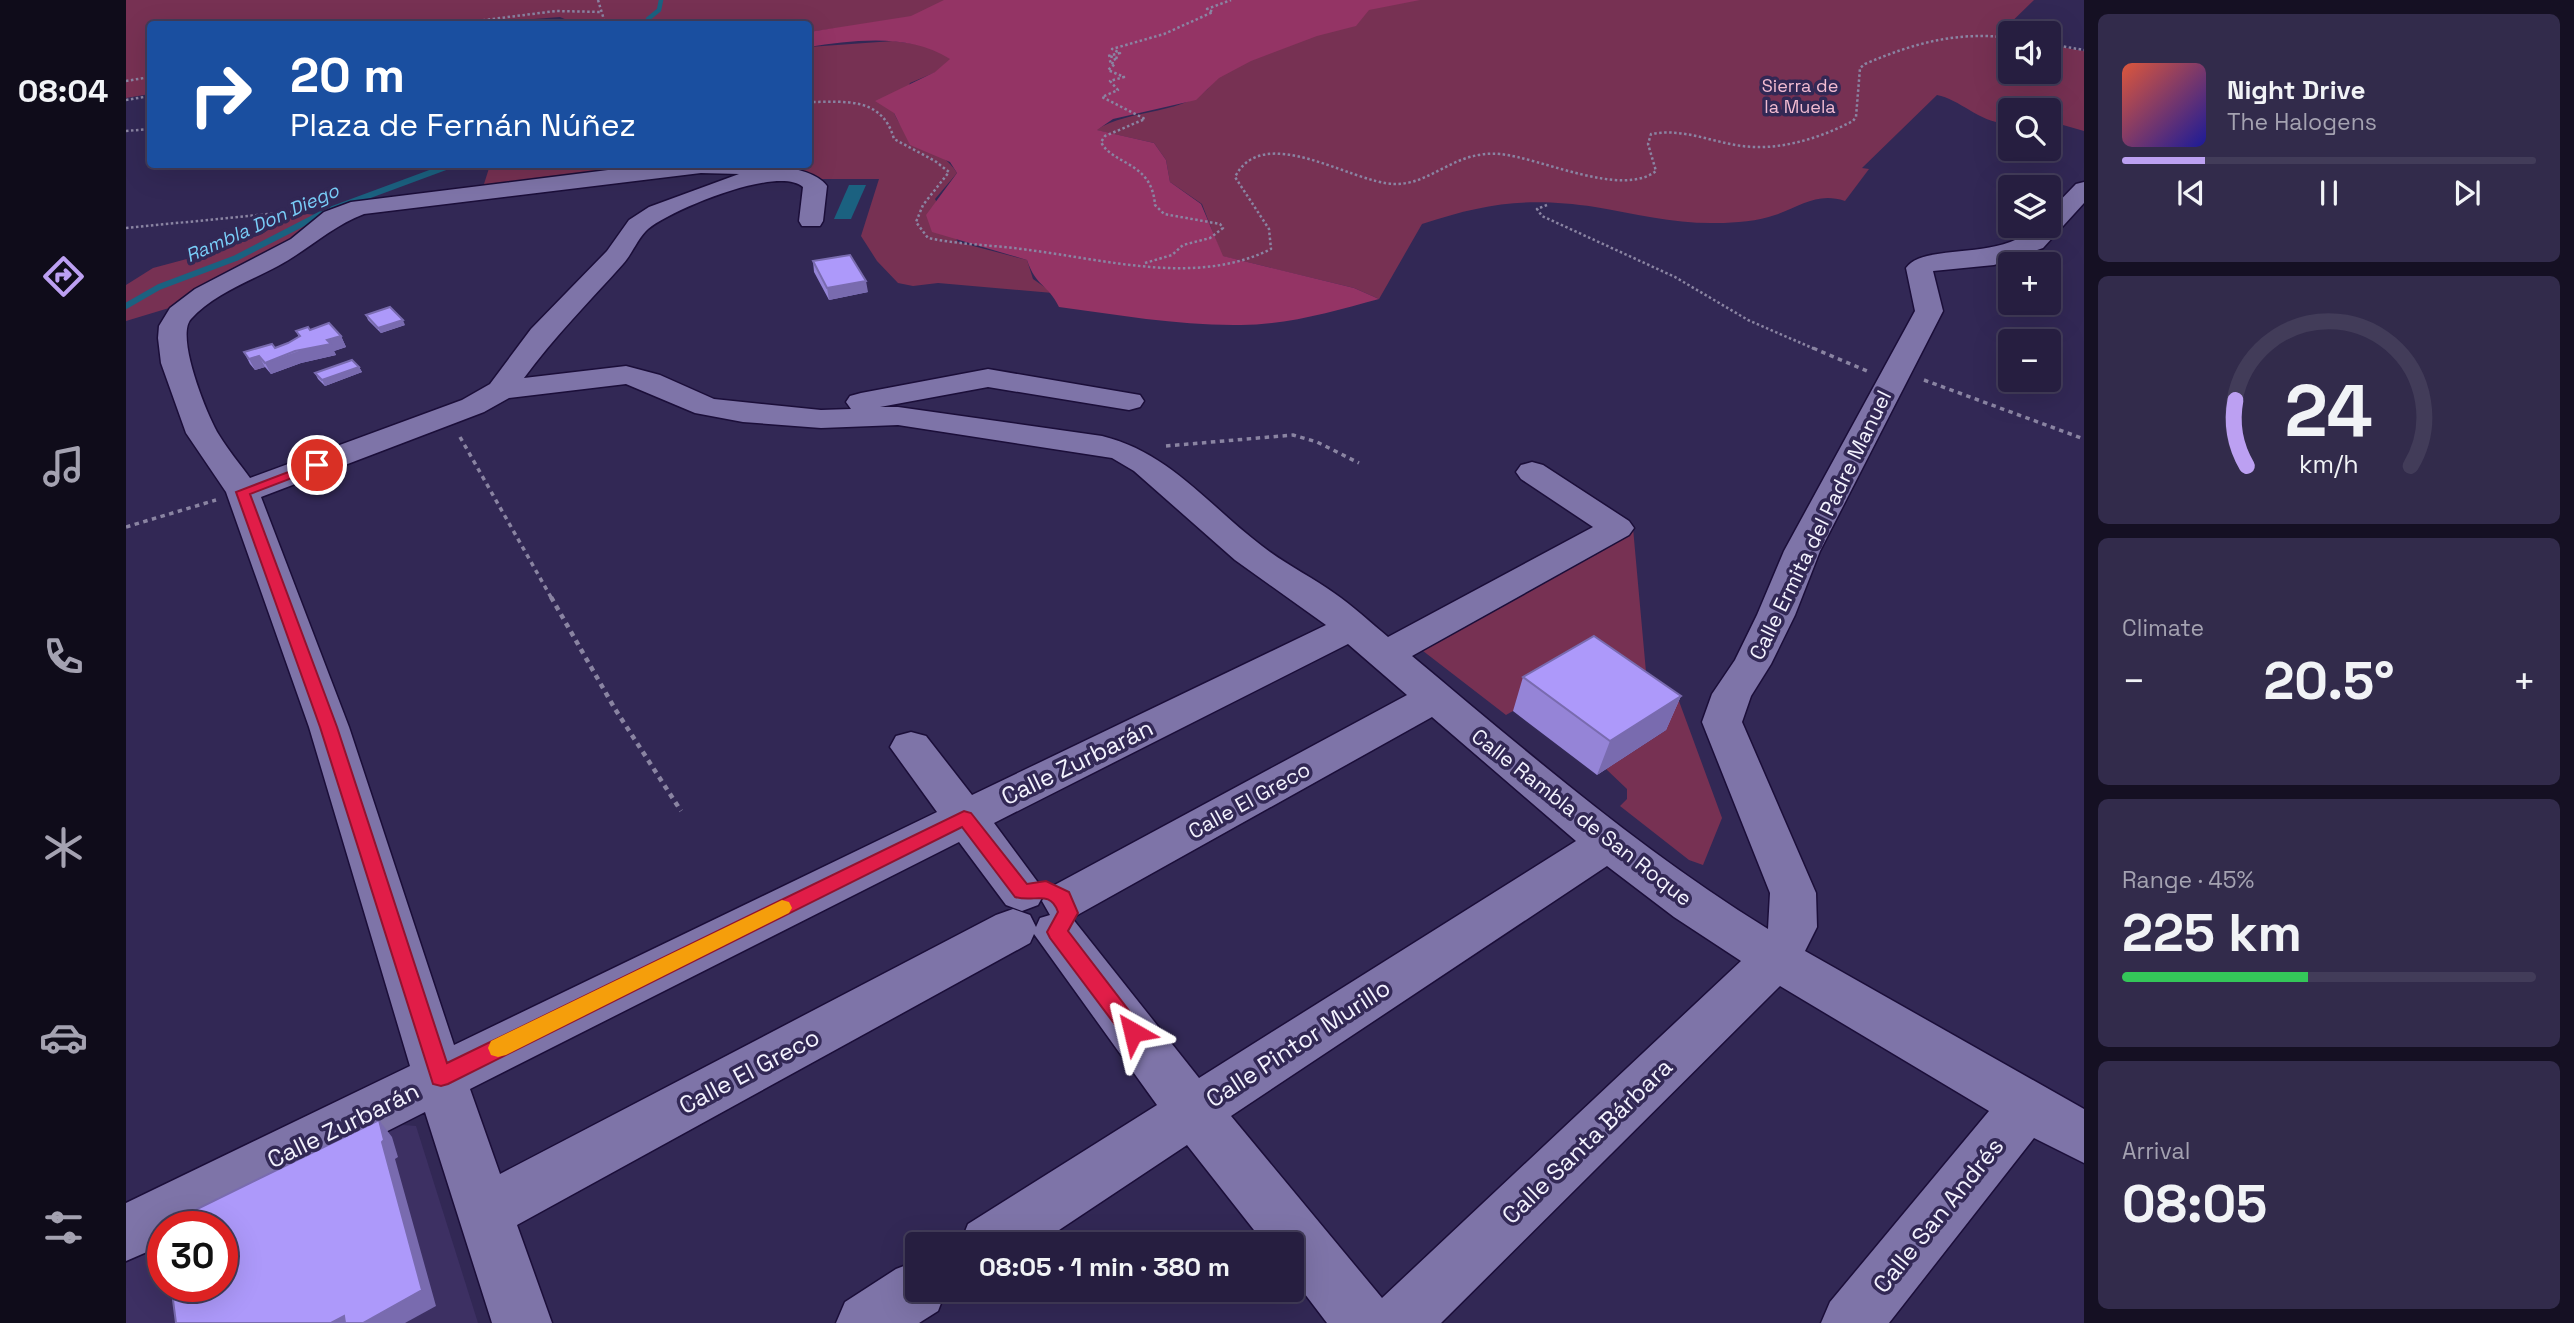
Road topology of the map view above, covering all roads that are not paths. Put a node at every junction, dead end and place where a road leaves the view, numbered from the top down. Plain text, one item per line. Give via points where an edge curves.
1 (678, 168) edge
2 (746, 168) edge
3 (778, 173) junction
4 (2084, 189) edge
5 (811, 221) dead end
6 (501, 390) junction
7 (1129, 401) dead end
8 (806, 418) junction
9 (1532, 472) dead end
10 (243, 492) junction
11 (1368, 641) junction
12 (1434, 698) junction
13 (911, 747) dead end
14 (964, 817) junction
15 (1608, 843) junction
16 (1039, 914) junction
17 (1775, 960) junction
18 (441, 1077) junction
19 (2026, 1107) junction
20 (1193, 1111) junction
21 (2084, 1138) edge
22 (485, 1212) junction
23 (1006, 1232) edge
24 (126, 1233) edge
25 (905, 1298) edge
26 (522, 1323) edge
27 (866, 1323) edge
28 (1366, 1323) edge
29 (1399, 1323) edge
30 (1851, 1323) edge

1 - 10 street via 629,177 475,184 344,212 300,244 205,295 180,314 173,326 176,363 202,433
2 - 3 street
3 - 5 street via 808,179 814,186
3 - 6 street via 703,193 638,225 616,256 541,335
4 - 17 street, Calle Ermita del Padre Manuel via 2034,243 1994,257 1919,268 1929,311 1802,551 1752,664 1731,694 1722,722 1793,893 1794,928
6 - 8 street via 626,375 706,407
6 - 10 street via 447,416
7 - 8 street via 988,378 867,401
8 - 11 street, Calle Rambla de San Roque via 898,416 1058,437 1123,451 1145,464 1247,552 1321,600
9 - 11 street, Calle Zurbarán via 1617,527
10 - 18 street via 329,727
11 - 12 street, Calle Rambla de San Roque
11 - 14 street, Calle Zurbarán
12 - 15 street, Calle Rambla de San Roque
12 - 16 street, Calle El Greco
13 - 14 street
14 - 16 street
14 - 18 street, Calle Zurbarán
15 - 17 street, Calle Rambla de San Roque
15 - 20 street, Calle Pintor Murillo
16 - 20 street
16 - 22 street, Calle El Greco
17 - 19 street, Calle Rambla de San Roque
17 - 29 street, Calle Santa Bárbara
18 - 22 street
18 - 24 street, Calle Zurbarán
19 - 21 street, Calle Rambla de San Roque
19 - 30 street, Calle San Andrés
20 - 23 street, Calle Pintor Murillo
20 - 28 street
22 - 26 street
25 - 27 street

